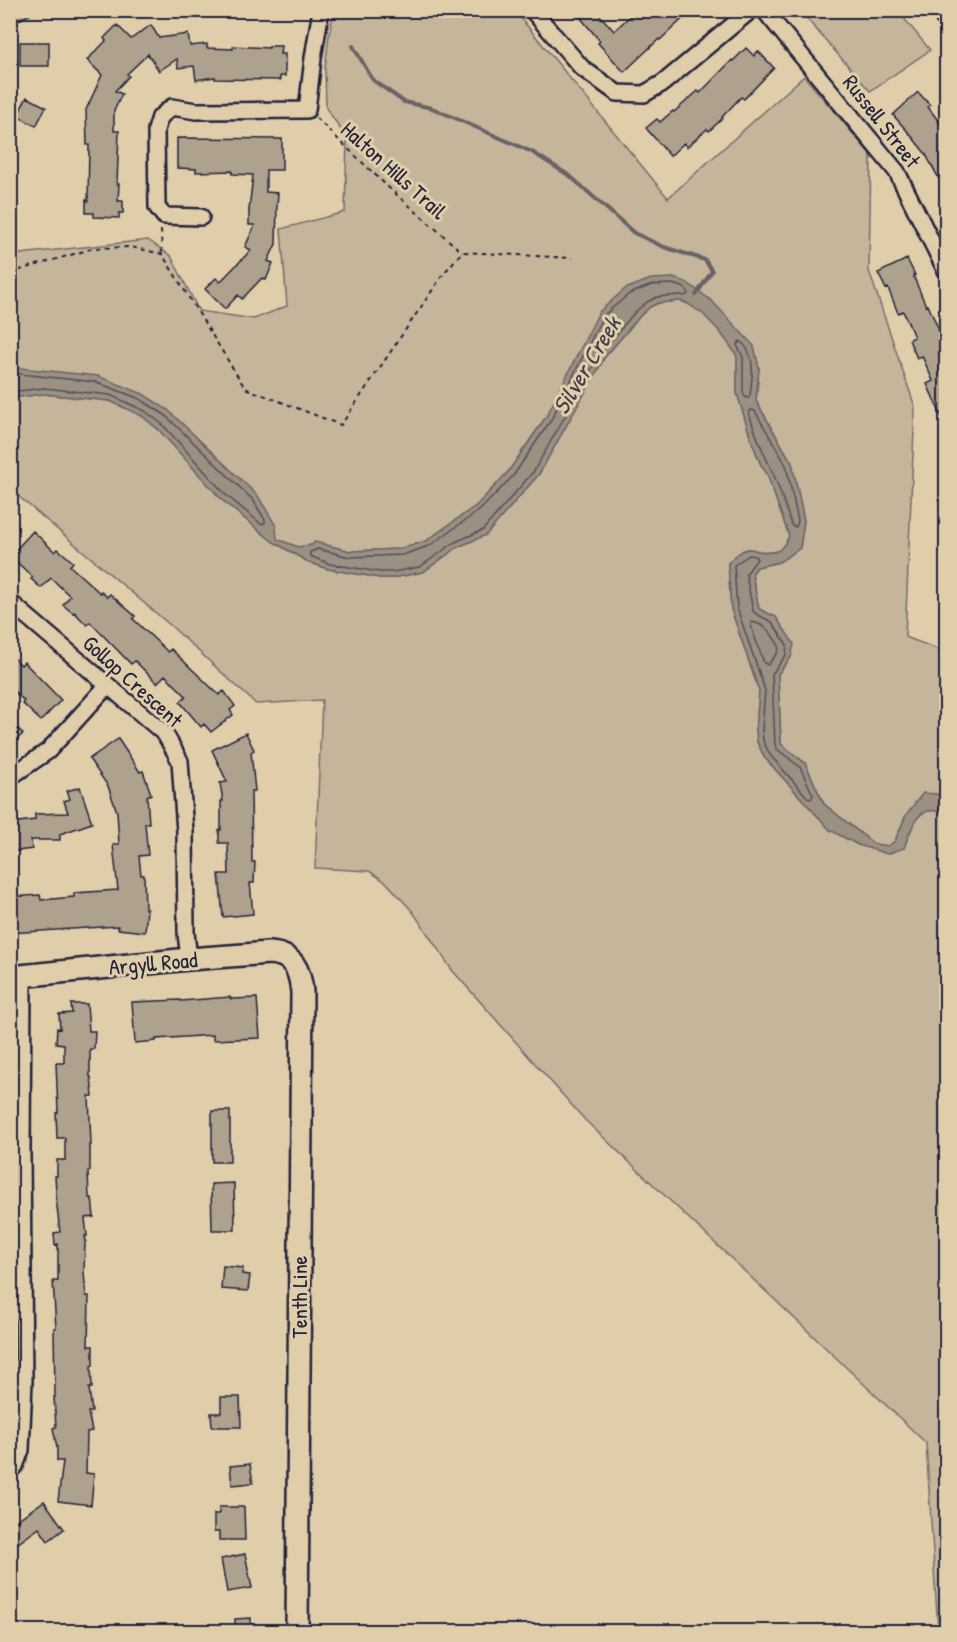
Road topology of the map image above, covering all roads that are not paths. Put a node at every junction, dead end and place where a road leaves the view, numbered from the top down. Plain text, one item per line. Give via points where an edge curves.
1 (321, 10) edge
2 (532, 10) edge
3 (751, 10) edge
4 (764, 10) edge
5 (943, 10) edge
6 (946, 15) edge
7 (201, 217) dead end
8 (946, 271) edge
9 (10, 602) edge
10 (107, 686) junction
11 (10, 777) edge
12 (189, 959) junction
13 (293, 963) joint
14 (17, 976) edge
15 (16, 1155) edge
16 (10, 1469) edge
17 (297, 1632) edge

1 - 7 street via 307,110 196,111 172,107 160,117 156,130 157,207 164,216
2 - 3 street via 582,68 617,93 644,94 663,83
4 - 8 street, Russell Street via 897,172
5 - 6 main road
9 - 10 street, Gollop Crescent
10 - 11 street via 48,751
10 - 12 street, Gollop Crescent via 165,735 180,761
12 - 13 street, Argyll Road via 279,954
12 - 14 street, Argyll Road
13 - 17 street, Tenth Line via 302,992
14 - 15 street
15 - 16 street via 24,1382 21,1450

